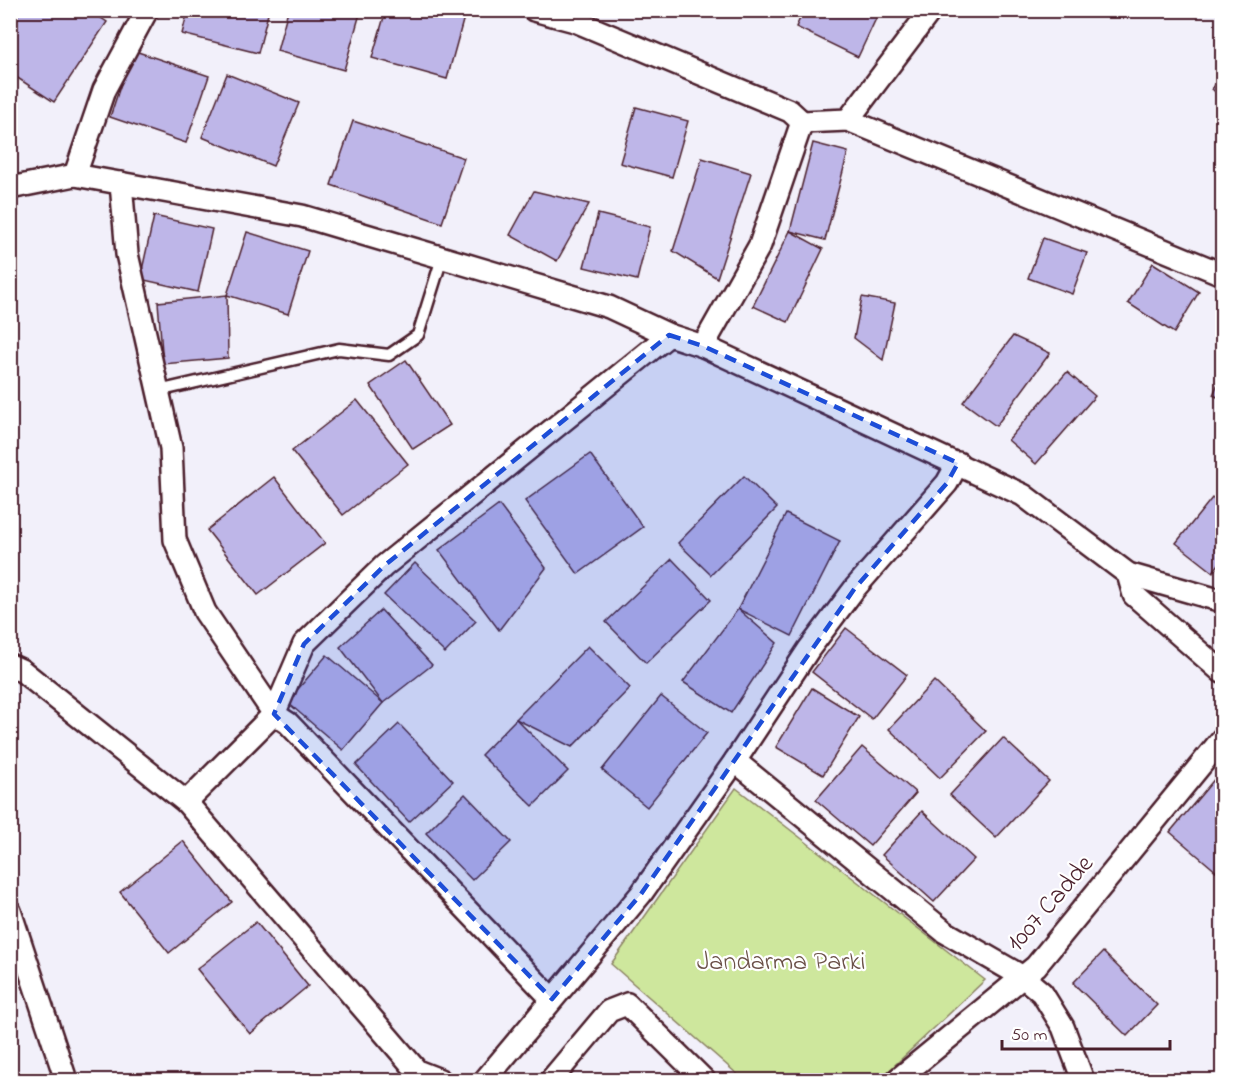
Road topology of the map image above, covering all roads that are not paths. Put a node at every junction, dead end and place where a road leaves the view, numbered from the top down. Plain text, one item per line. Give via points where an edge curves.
1 (147, 10) edge
2 (534, 10) edge
3 (930, 10) edge
4 (579, 16) edge
5 (848, 120) junction
6 (802, 122) junction
7 (75, 175) junction
8 (121, 183) junction
9 (10, 188) edge
10 (442, 258) junction
11 (1222, 274) edge
12 (669, 335) junction
13 (704, 346) junction
14 (158, 391) junction
15 (958, 463) junction
16 (1128, 574) junction
17 (1222, 601) edge
18 (10, 665) edge
19 (1222, 672) edge
20 (274, 714) junction
21 (1222, 739) edge
22 (735, 761) junction
23 (186, 802) junction
24 (10, 911) edge
25 (1023, 977) junction
26 (552, 999) junction
27 (66, 1080) edge
28 (440, 1080) edge
29 (485, 1080) edge
30 (551, 1080) edge
31 (704, 1080) edge
32 (897, 1080) edge
33 (1083, 1080) edge

1 - 7 street via 104,90
2 - 4 street
3 - 5 street
4 - 6 street via 790,111
5 - 6 street
5 - 11 street
6 - 13 street via 760,245
7 - 8 street
7 - 9 street
8 - 10 street via 302,216
8 - 14 street via 127,254
10 - 12 street via 609,307
10 - 14 lane via 418,335 389,355 339,349
12 - 13 street
12 - 20 street via 384,566 304,644
13 - 15 street
14 - 20 street via 171,448 175,540 205,612
15 - 16 street via 1023,495
15 - 22 street via 947,483 855,588 808,649
16 - 17 street
16 - 19 street via 1134,595
18 - 23 street
20 - 23 street
20 - 26 street via 288,723
21 - 25 street, 1007 Cadde
22 - 25 street via 945,932
22 - 26 street via 641,894
23 - 28 street via 417,1071
24 - 27 street
25 - 32 street, 1007 Cadde
25 - 33 street via 1042,993 1063,1027
26 - 29 street
30 - 31 street via 609,1011 627,1004

